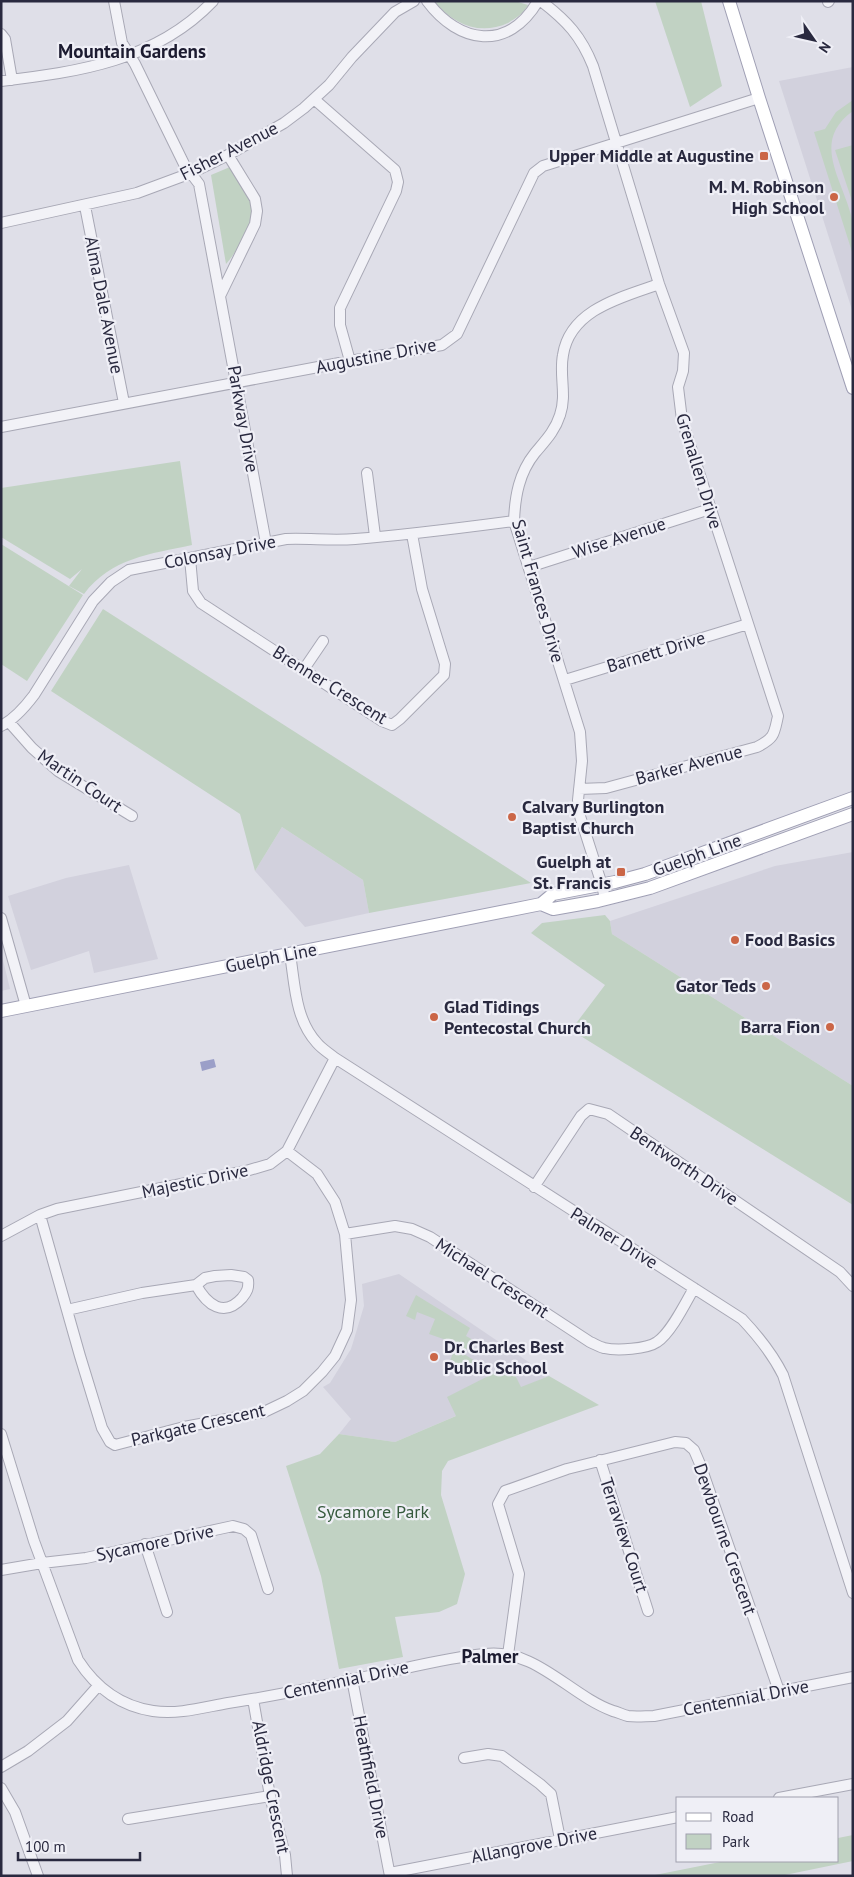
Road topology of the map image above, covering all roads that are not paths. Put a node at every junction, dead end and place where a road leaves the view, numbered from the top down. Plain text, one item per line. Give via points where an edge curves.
1 (114, 1) edge
2 (212, 1) edge
3 (414, 1) edge
4 (426, 1) edge
5 (539, 1) edge
6 (729, 1) edge
7 (1, 34) edge
8 (129, 56) junction
9 (6, 80) edge
10 (759, 98) junction
11 (314, 100) junction
12 (615, 142) junction
13 (228, 156) junction
14 (191, 173) junction
15 (85, 206) junction
16 (1, 223) edge
17 (659, 284) junction
18 (220, 296) junction
19 (350, 361) junction
20 (237, 383) junction
21 (853, 388) edge
22 (124, 403) junction
23 (1, 427) edge
24 (367, 473) dead end
25 (710, 509) junction
26 (514, 521) junction
27 (412, 534) junction
28 (375, 536) junction
29 (266, 543) junction
30 (190, 558) junction
31 (529, 567) junction
32 (748, 624) junction
33 (323, 641) dead end
34 (304, 669) junction
35 (564, 680) junction
36 (5, 724) edge
37 (769, 741) joint
38 (579, 789) junction
39 (853, 798) edge
40 (853, 814) edge
41 (132, 816) dead end
42 (763, 831) junction
43 (747, 853) junction
44 (602, 884) junction
45 (605, 899) junction
46 (541, 904) junction
47 (1, 918) edge
48 (290, 954) junction
49 (26, 1006) junction
50 (1, 1011) edge
51 (335, 1058) junction
52 (287, 1151) junction
53 (534, 1187) junction
54 (40, 1214) junction
55 (345, 1234) junction
56 (1, 1236) edge
57 (196, 1285) junction
58 (853, 1286) edge
59 (694, 1288) junction
60 (67, 1310) junction
61 (1, 1434) edge
62 (600, 1460) junction
63 (6, 1469) edge
64 (145, 1544) junction
65 (42, 1563) junction
66 (1, 1570) edge
67 (850, 1575) edge
68 (268, 1589) dead end
69 (853, 1593) edge
70 (648, 1611) dead end
71 (167, 1612) dead end
72 (508, 1655) junction
73 (853, 1677) edge
74 (352, 1679) junction
75 (98, 1686) junction
76 (779, 1691) junction
77 (253, 1699) junction
78 (464, 1758) dead end
79 (1, 1767) edge
80 (853, 1784) edge
81 (1, 1788) edge
82 (270, 1796) junction
83 (783, 1797) edge
84 (676, 1817) edge
85 (128, 1819) dead end
86 (560, 1839) junction
87 (390, 1874) edge
88 (38, 1876) edge
89 (287, 1876) edge

1 - 8 street, Parkway Drive via 122,43
2 - 8 street via 172,34
3 - 11 street, Fisher Avenue via 395,12
4 - 5 street via 450,25 474,36 493,37 515,28
5 - 12 street via 572,28 585,47
6 - 10 main road
7 - 9 street via 5,40
8 - 9 street via 101,66
8 - 14 street, Parkway Drive
10 - 12 street, Augustine Drive
10 - 21 main road
11 - 13 street, Fisher Avenue via 284,123
11 - 19 street via 395,170 398,182 340,308 340,325
12 - 17 street, Grenallen Drive
12 - 19 street, Augustine Drive via 543,166 534,173 457,334 442,345
13 - 14 street, Fisher Avenue
13 - 18 street via 255,198 257,211 255,224
14 - 15 street, Fisher Avenue via 137,193
14 - 18 street, Parkway Drive via 199,184
15 - 16 street, Fisher Avenue
15 - 22 street, Alma Dale Avenue
17 - 25 street, Grenallen Drive via 684,353 678,387 681,412
17 - 26 street, Saint Frances Drive via 604,304 569,336 562,354 564,396 561,415 552,434 521,475
18 - 20 street, Parkway Drive
19 - 20 street, Augustine Drive
20 - 22 street, Augustine Drive
20 - 29 street, Parkway Drive
22 - 23 street, Augustine Drive
24 - 28 street
25 - 31 street, Wise Avenue
25 - 32 street, Grenallen Drive
26 - 27 street, Colonsay Drive
26 - 31 street, Saint Frances Drive
27 - 28 street, Colonsay Drive
27 - 34 street, Brenner Crescent via 422,589 445,664 444,675 392,725
28 - 29 street, Colonsay Drive
29 - 30 street, Colonsay Drive
30 - 34 street, Brenner Crescent via 194,591 201,603
30 - 36 street, Colonsay Drive via 134,569 111,582 94,601 34,695
31 - 35 street, Saint Frances Drive
32 - 35 street, Barnett Drive
32 - 37 street, Grenallen Drive via 778,716
33 - 34 street
35 - 38 street, Saint Frances Drive via 582,744
36 - 41 street, Martin Court via 58,771
37 - 38 street, Barker Avenue via 606,788
38 - 44 street, Saint Frances Drive via 580,813
39 - 42 main road, Guelph Line
40 - 43 main road, Guelph Line
42 - 43 main road
42 - 44 main road, Guelph Line via 645,874
43 - 45 main road, Guelph Line via 650,888
44 - 45 street, Saint Frances Drive
44 - 46 main road, Guelph Line via 553,894
45 - 46 main road, Guelph Line via 553,908
46 - 48 main road, Guelph Line
47 - 49 street
48 - 49 main road, Guelph Line
48 - 51 street, Palmer Drive via 304,1025 318,1044
49 - 50 main road, Guelph Line
51 - 52 street, Majestic Drive
51 - 53 street, Palmer Drive
52 - 54 street, Majestic Drive via 270,1164 246,1171
52 - 55 street, Parkgate Crescent via 317,1174 335,1202
53 - 58 street, Bentworth Drive via 582,1116 590,1109 597,1110 608,1114 840,1272
53 - 59 street, Palmer Drive
54 - 56 street, Majestic Drive
54 - 60 street, Parkgate Crescent
55 - 59 street, Michael Crescent via 394,1226 412,1229 430,1237 603,1348 631,1348 658,1342 674,1323
55 - 60 street, Parkgate Crescent via 351,1300 346,1330 322,1372 303,1391 264,1412 184,1427 115,1445 102,1428
57 - 57 street via 204,1297 221,1308 230,1308 249,1287 244,1277 231,1275 205,1278
57 - 60 street
59 - 67 street, Palmer Drive via 742,1319 773,1355 783,1375
61 - 63 street, Centennial Drive
62 - 70 street, Terraview Court
62 - 72 street, Dewbourne Crescent via 505,1491 498,1504 519,1574
62 - 76 street, Dewbourne Crescent via 675,1442 686,1443 694,1450
63 - 65 street, Centennial Drive
64 - 65 street, Sycamore Drive via 86,1558
64 - 68 street, Sycamore Drive via 233,1526 244,1530 251,1536
64 - 71 street
65 - 66 street, Sycamore Drive
65 - 75 street, Centennial Drive via 75,1654
67 - 69 street, Palmer Drive
72 - 74 street, Centennial Drive via 487,1653 446,1659
72 - 76 street, Centennial Drive via 538,1665 600,1706 627,1716 654,1716
73 - 76 street, Centennial Drive
74 - 77 street, Centennial Drive
74 - 87 street, Heathfield Drive
75 - 77 street, Centennial Drive via 126,1704 156,1711
75 - 79 street via 67,1721
77 - 82 street, Aldridge Crescent
78 - 86 street via 488,1754 502,1756 540,1784 551,1794
80 - 83 street
81 - 88 street via 15,1812
82 - 85 street
82 - 89 street, Aldridge Crescent
84 - 86 street, Allangrove Drive
86 - 87 street, Allangrove Drive

